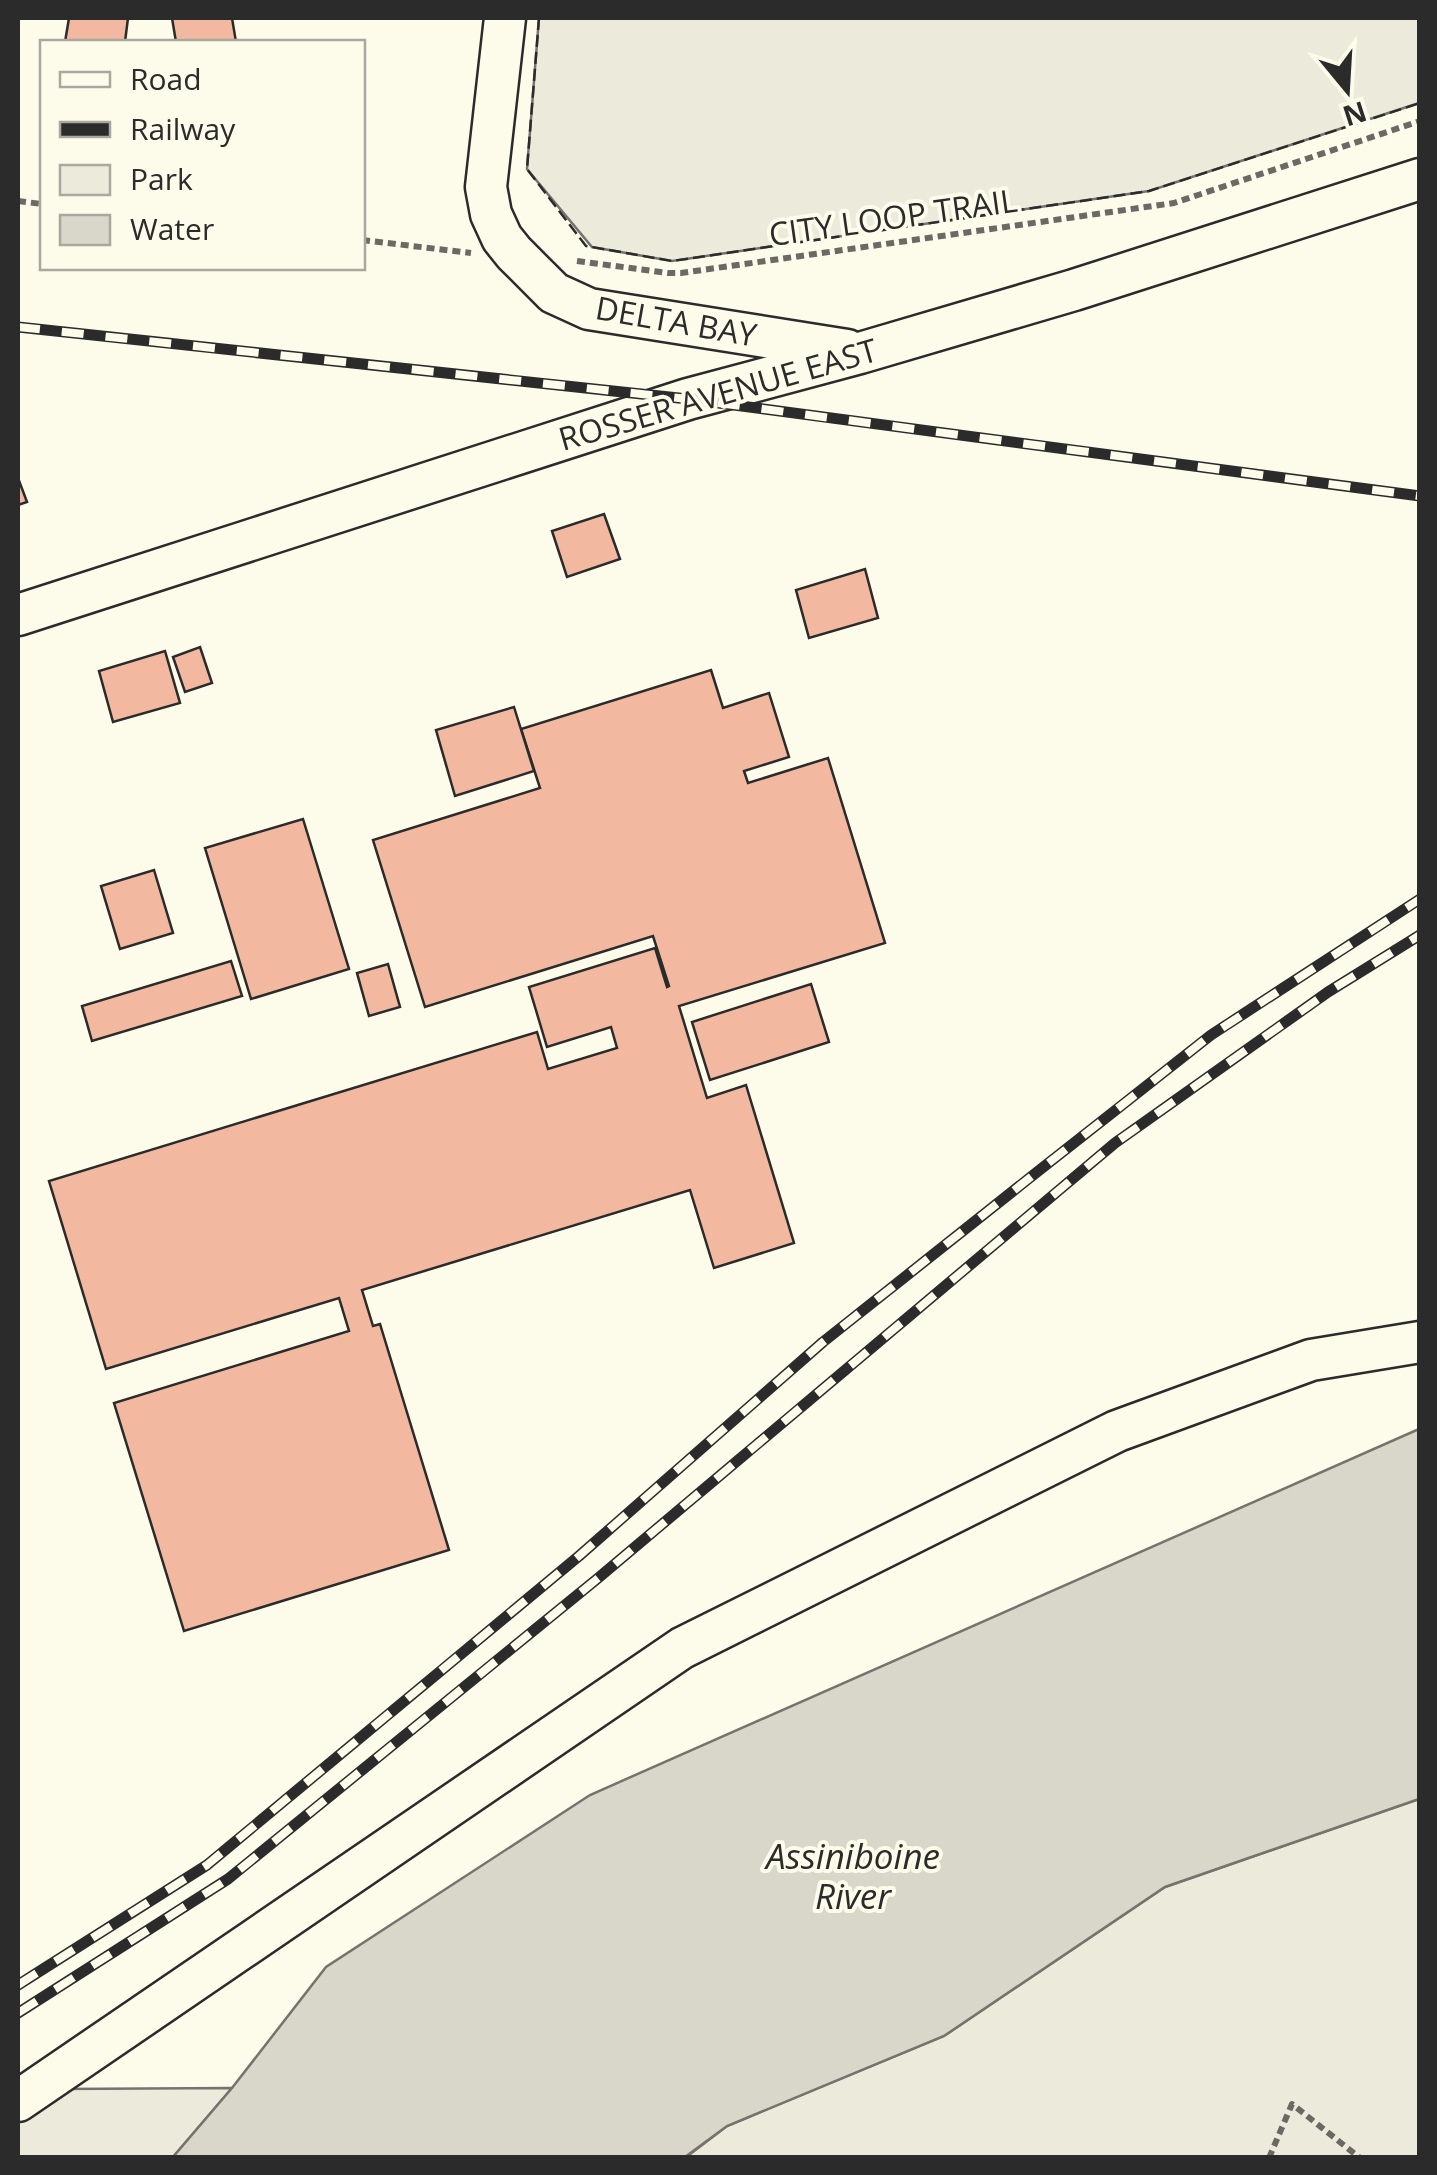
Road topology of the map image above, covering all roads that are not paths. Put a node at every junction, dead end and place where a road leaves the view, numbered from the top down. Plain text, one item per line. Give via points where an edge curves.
1 (506, 18) edge
2 (1420, 179) edge
3 (860, 353) junction
4 (18, 615) edge
5 (1420, 1342) edge
6 (18, 2101) edge

1 - 3 street, DELTA BAY via 486,188 502,238 554,292 588,308
2 - 3 street, ROSSER AVENUE EAST
3 - 4 street, ROSSER AVENUE EAST via 670,405
5 - 6 street via 1312,1360 1116,1431 682,1648

